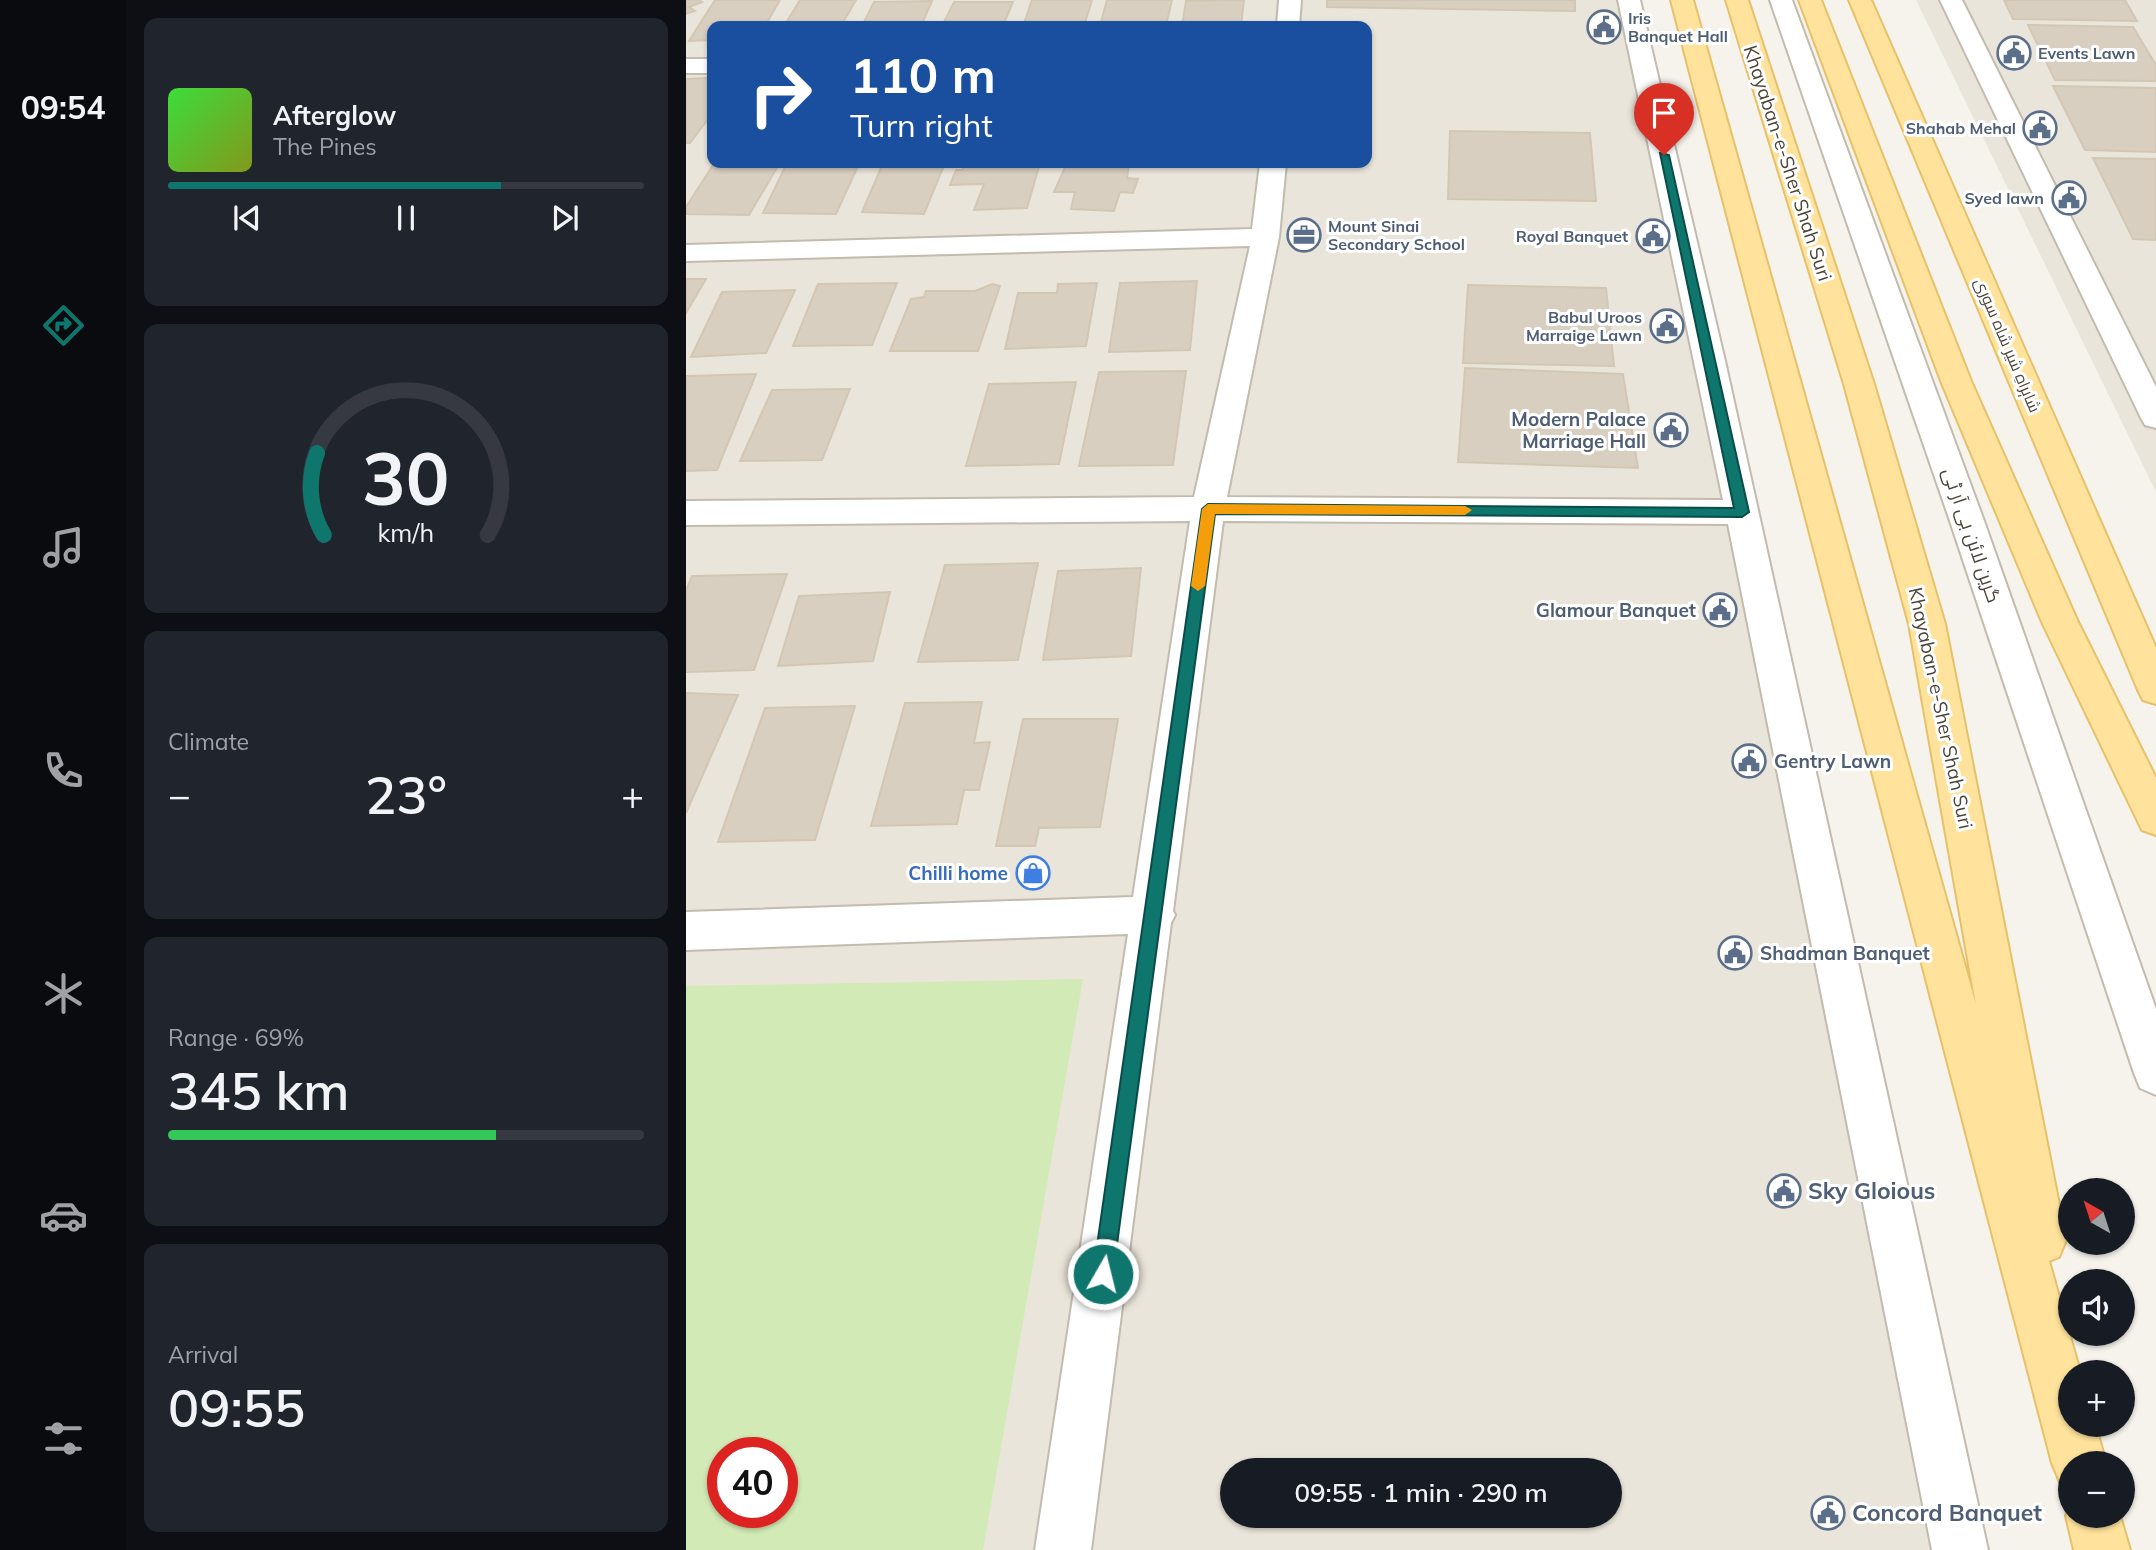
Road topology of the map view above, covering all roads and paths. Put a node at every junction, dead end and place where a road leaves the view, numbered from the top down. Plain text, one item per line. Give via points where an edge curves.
1 (1290, 0) edge
2 (1629, 0) edge
3 (1682, 0) edge
4 (1737, 0) edge
5 (1781, 0) edge
6 (1811, 0) edge
7 (1860, 0) edge
8 (1951, 0) edge
9 (1288, 21) edge
10 (686, 66) edge
11 (707, 66) edge
12 (1272, 168) edge
13 (1265, 237) junction
14 (686, 253) edge
15 (2156, 418) edge
16 (1208, 509) junction
17 (1742, 512) junction
18 (686, 513) edge
19 (2156, 690) edge
20 (2156, 818) edge
21 (1154, 915) junction
22 (686, 931) edge
23 (2156, 1073) edge
24 (2064, 1360) edge
25 (2078, 1451) edge
26 (1063, 1550) edge
27 (1960, 1550) edge

1 - 9 street
2 - 17 street
3 - 25 main road
4 - 24 main road, Khayaban-e-Sher Shah Suri via 1859,384 1927,624
5 - 23 street, گرین لائن بی آر ٹی via 1967,521
6 - 20 main road via 1956,380 2060,622
7 - 19 main road, شاہراہِ شیر شاہ سوری
8 - 15 street
10 - 11 street
12 - 13 street
13 - 14 street
13 - 16 street
16 - 17 street
16 - 18 street
16 - 21 street
17 - 27 street
21 - 22 street
21 - 26 street

